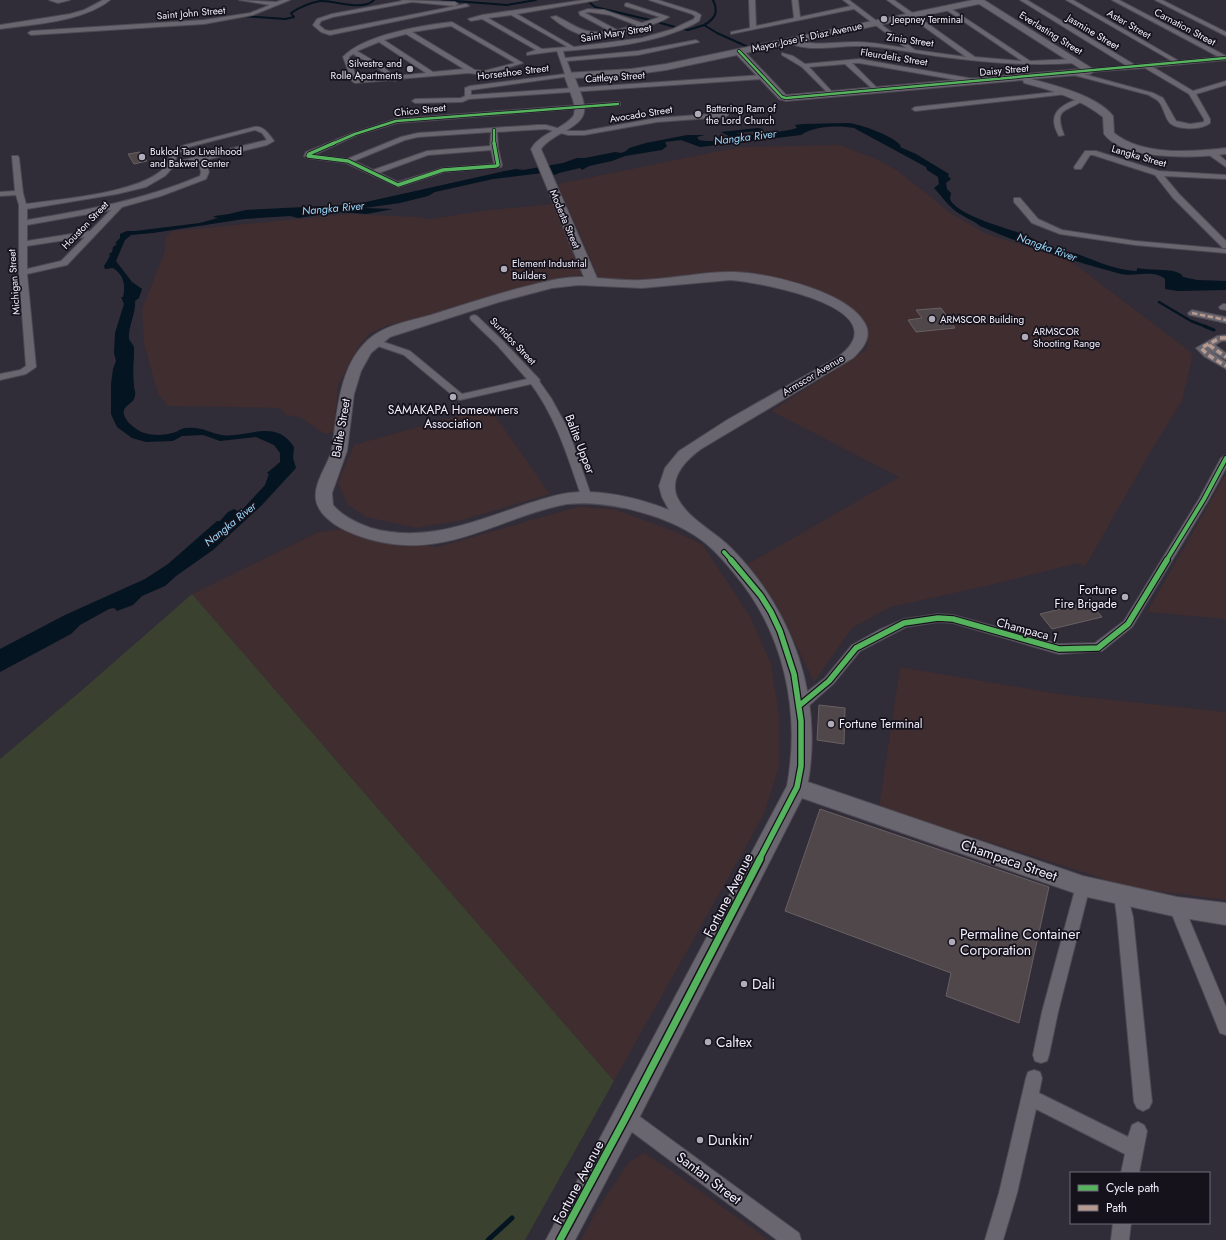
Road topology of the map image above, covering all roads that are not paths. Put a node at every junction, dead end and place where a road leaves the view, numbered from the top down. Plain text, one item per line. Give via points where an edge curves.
1 (52, 0) edge
2 (67, 0) edge
3 (106, 0) edge
4 (242, 0) edge
5 (288, 0) edge
6 (399, 0) edge
7 (595, 0) edge
8 (652, 0) edge
9 (752, 0) edge
10 (795, 0) edge
11 (846, 0) edge
12 (890, 0) edge
13 (936, 0) edge
14 (1023, 0) edge
15 (1069, 0) edge
16 (1115, 0) edge
17 (1158, 0) edge
18 (411, 1) junction
19 (982, 1) edge
20 (278, 4) junction
21 (627, 5) dead end
22 (855, 7) junction
23 (947, 8) junction
24 (512, 13) junction
25 (912, 15) junction
26 (554, 17) dead end
27 (482, 18) junction
28 (471, 19) dead end
29 (797, 19) junction
30 (875, 23) junction
31 (643, 26) junction
32 (0, 27) edge
33 (753, 28) junction
34 (615, 31) junction
35 (407, 32) junction
36 (31, 33) dead end
37 (733, 33) dead end
38 (664, 34) junction
39 (1226, 34) edge
40 (379, 39) junction
41 (790, 41) junction
42 (696, 42) dead end
43 (681, 45) junction
44 (572, 48) junction
45 (560, 49) junction
46 (353, 51) junction
47 (540, 51) junction
48 (739, 51) junction
49 (914, 51) junction
50 (529, 54) dead end
51 (784, 54) dead end
52 (1226, 58) edge
53 (974, 59) junction
54 (564, 60) junction
55 (846, 61) junction
56 (1075, 61) junction
57 (1029, 63) junction
58 (1179, 63) junction
59 (804, 66) junction
60 (1147, 66) junction
61 (1134, 68) junction
62 (468, 71) junction
63 (484, 73) junction
64 (1082, 74) junction
65 (433, 75) junction
66 (569, 75) junction
67 (762, 77) junction
68 (395, 78) junction
69 (1016, 78) junction
70 (980, 82) junction
71 (1226, 83) edge
72 (493, 85) junction
73 (574, 90) junction
74 (877, 91) junction
75 (1065, 93) junction
76 (1192, 93) junction
77 (832, 95) junction
78 (468, 96) junction
79 (1080, 100) junction
80 (415, 101) dead end
81 (618, 104) dead end
82 (580, 107) junction
83 (915, 109) dead end
84 (725, 115) dead end
85 (494, 130) junction
86 (560, 130) junction
87 (1061, 135) dead end
88 (494, 148) junction
89 (1226, 151) edge
90 (1212, 153) junction
91 (15, 158) dead end
92 (201, 159) junction
93 (348, 161) junction
94 (171, 165) junction
95 (1226, 165) edge
96 (1078, 167) dead end
97 (372, 173) junction
98 (1158, 173) junction
99 (1226, 177) edge
100 (19, 193) junction
101 (0, 194) edge
102 (1017, 200) dead end
103 (22, 207) junction
104 (118, 207) junction
105 (22, 223) junction
106 (94, 233) junction
107 (22, 244) junction
108 (1226, 246) edge
109 (1226, 251) edge
110 (23, 273) junction
111 (592, 281) junction
112 (1192, 313) dead end
113 (474, 318) dead end
114 (1226, 320) edge
115 (1226, 338) edge
116 (372, 342) junction
117 (1209, 345) junction
118 (1226, 357) edge
119 (1226, 366) edge
120 (0, 377) edge
121 (535, 380) junction
122 (1226, 458) edge
123 (587, 498) junction
124 (692, 526) junction
125 (800, 705) junction
126 (797, 787) junction
127 (1083, 886) junction
128 (1121, 895) junction
129 (1176, 906) junction
130 (1226, 914) edge
131 (1226, 1027) edge
132 (1041, 1055) dead end
133 (1034, 1078) dead end
134 (1030, 1097) junction
135 (1143, 1102) dead end
136 (626, 1117) junction
137 (1138, 1131) dead end
138 (1135, 1150) junction
139 (1130, 1172) edge
140 (1122, 1224) edge
141 (560, 1240) edge
142 (792, 1240) edge
143 (994, 1240) edge
144 (1120, 1240) edge

1 - 2 street
3 - 32 street via 71,16
4 - 20 street
5 - 20 street, Saint John Street
6 - 18 street
7 - 24 street
8 - 38 street, Saint Mary Street via 688,9 698,15 693,23
9 - 33 street
10 - 29 street
11 - 22 street
12 - 25 street
13 - 23 main road
14 - 61 street, Jasmine Street
15 - 58 street, Aster Street
16 - 52 street, Carnation Street
17 - 39 street
18 - 18 street via 332,16 319,20 316,24 323,31 330,33 466,6
19 - 23 main road, Mayor Jose F. Diaz Avenue
19 - 56 main road, Everlasting Street
20 - 36 street, Saint John Street via 251,14 226,19
21 - 31 street via 666,17
22 - 29 street
22 - 30 street
23 - 25 main road, Mayor Jose F. Diaz Avenue
23 - 57 street
24 - 27 street
24 - 44 street
25 - 30 main road, Mayor Jose F. Diaz Avenue
25 - 53 street
26 - 34 street via 588,34
27 - 28 street
27 - 47 street
29 - 33 street
30 - 41 main road, Mayor Jose F. Diaz Avenue
30 - 49 street
31 - 34 street
31 - 34 street via 596,10 583,12 582,14
31 - 38 street
33 - 37 street
35 - 40 street
35 - 62 street
35 - 63 street via 454,25 520,63
38 - 43 street
38 - 44 street, Saint Mary Street via 622,43
40 - 46 street
40 - 65 street
41 - 48 main road, Mayor Jose F. Diaz Avenue
41 - 49 street, Zinia Street via 812,47 858,44
42 - 43 street
43 - 54 street via 638,53
44 - 45 street, Saint Mary Street
45 - 47 street, Saint Mary Street
45 - 54 street
46 - 68 street
46 - 68 street via 346,57 354,81
47 - 50 street, Saint Mary Street
48 - 66 main road, Mayor Jose F. Diaz Avenue via 644,70
48 - 67 main road
49 - 53 street, Zinia Street
51 - 59 street via 794,57
52 - 58 street, Daisy Street
53 - 57 street, Zinia Street
54 - 66 street
55 - 59 street, Fleurdelis Street
55 - 70 street, Fleurdelis Street via 859,61
55 - 74 street
56 - 57 street, Zinia Street
56 - 64 main road, Everlasting Street
58 - 60 street, Daisy Street
59 - 77 street
60 - 61 street, Daisy Street
60 - 76 street
61 - 64 street, Daisy Street
62 - 63 street
62 - 65 street
63 - 72 street
64 - 69 main road, Daisy Street
64 - 76 street via 1161,99 1173,122 1180,125 1204,124 1208,119
65 - 68 street
66 - 72 street, Horseshoe Street
66 - 73 main road
67 - 73 street, Cattleya Street
67 - 77 main road, Daisy Street via 784,98
69 - 70 main road, Daisy Street
69 - 75 main road
70 - 74 main road, Daisy Street
71 - 76 street
72 - 78 street, Horseshoe Street via 468,88
73 - 78 street, Cattleya Street
73 - 82 main road
74 - 77 main road, Daisy Street
75 - 79 main road
75 - 83 street
78 - 80 street, Cattleya Street via 462,100
79 - 87 street via 1066,105 1059,111 1058,127
79 - 90 main road via 1108,116 1109,134 1122,142 1143,149 1173,154
81 - 82 street
82 - 86 main road via 575,120
82 - 93 street, Chico Street via 396,120 355,134 308,156
84 - 86 street, Avocado Street via 658,120 584,133
85 - 86 street, Avocado Street via 538,127
85 - 88 street
85 - 93 street, Avocado Street via 410,136
86 - 111 main road, Modesta Street via 536,146 536,152
88 - 97 street via 427,153
88 - 97 street via 498,165 493,167 443,170 398,185
89 - 90 main road
90 - 95 street
91 - 100 street, Michigan Street
92 - 94 street
92 - 94 street via 271,141 264,132 254,128 179,149 174,153
92 - 104 street via 205,172 203,177 158,196
93 - 97 street
94 - 103 street via 156,179 131,189
96 - 98 street, Langka Street via 1090,153
98 - 99 street, Langka Street
98 - 108 street via 1176,196
100 - 101 street
100 - 103 street, Michigan Street
102 - 109 street via 1035,221 1060,232 1135,243
103 - 105 street, Michigan Street
104 - 105 street
104 - 106 street, Houston Street
105 - 107 street, Michigan Street
106 - 107 street
106 - 110 street, Houston Street via 64,263
107 - 110 street, Michigan Street
110 - 120 street, Michigan Street via 31,367 23,372
111 - 116 main road, Balite Street via 564,282 519,292 385,334
111 - 124 main road, Armscor Avenue via 642,284 730,276 757,279 784,285 830,301 848,312 860,324 861,338 858,345 845,357 713,434 678,462 671,471 667,487 674,504
112 - 114 street
113 - 121 street, Surtidos Street
115 - 117 street via 1220,338
116 - 121 street via 407,353 460,397
116 - 123 main road, Balite Street via 352,374 347,390 339,452 325,488 325,504 335,517 366,532 410,541 453,534 571,498
117 - 118 street
117 - 119 street via 1201,348 1208,356
121 - 123 street, Balite Upper via 563,429
122 - 125 street, Champaca 1 via 1128,624 1098,648 1058,649 953,619 938,618 904,623 856,648 829,681
123 - 124 main road, Balite Street via 643,508
124 - 125 main road, Fortune Avenue via 724,552 746,577 770,612 780,629 789,654
125 - 126 main road, Fortune Avenue via 802,759
126 - 127 main road, Champaca Street
126 - 136 main road, Fortune Avenue
127 - 128 main road, Champaca Street
127 - 132 street
128 - 129 main road, Champaca Street
128 - 135 street
129 - 130 main road, Champaca Street
129 - 131 street
133 - 134 street
134 - 138 street
134 - 143 street via 1008,1193
136 - 141 main road, Fortune Avenue
136 - 142 street, Santan Street
137 - 138 street
138 - 139 street
140 - 144 street

